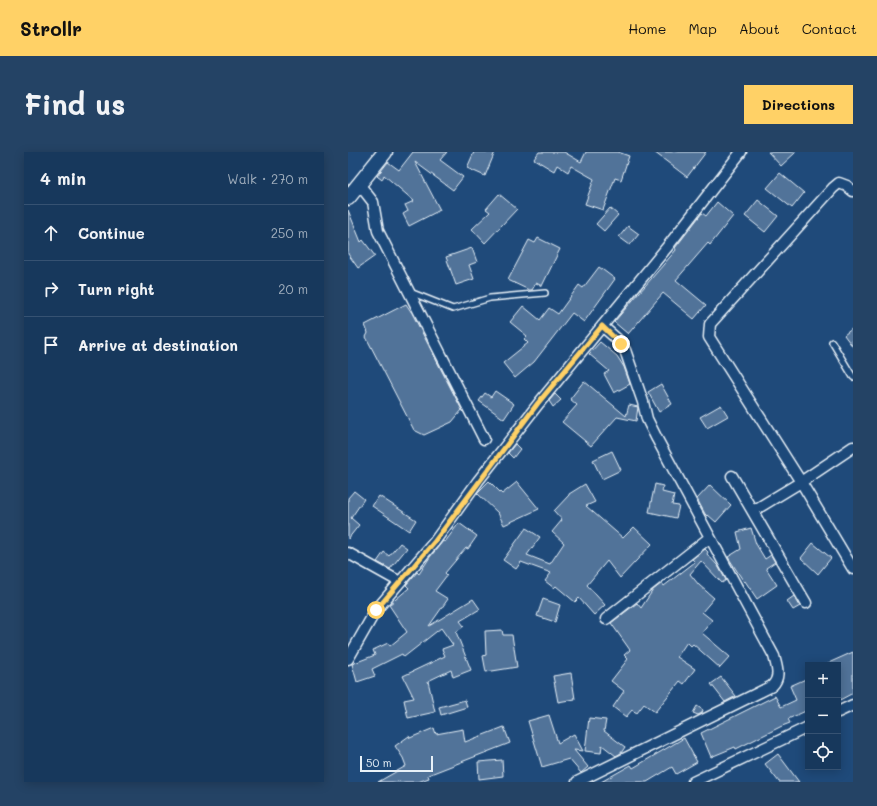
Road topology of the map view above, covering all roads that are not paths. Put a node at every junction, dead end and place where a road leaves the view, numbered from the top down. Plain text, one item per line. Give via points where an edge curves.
1 (385, 152) edge
2 (742, 152) edge
3 (359, 184) junction
4 (853, 191) edge
5 (348, 198) edge
6 (409, 292) junction
7 (545, 293) dead end
8 (602, 326) junction
9 (832, 342) dead end
10 (853, 377) edge
11 (484, 439) dead end
12 (853, 448) edge
13 (732, 476) dead end
14 (801, 482) junction
15 (752, 511) junction
16 (709, 538) junction
17 (348, 553) edge
18 (853, 569) edge
19 (400, 582) junction
20 (806, 603) dead end
21 (606, 619) dead end
22 (348, 659) edge
23 (853, 705) edge
24 (841, 711) edge
25 (805, 728) edge
26 (577, 782) edge
27 (693, 782) edge

1 - 3 street
2 - 8 street
3 - 5 street
3 - 6 street via 372,202 378,231
4 - 14 street via 839,183 833,188 710,324 708,330 709,337
6 - 7 lane via 453,308 490,298
6 - 11 street
8 - 16 street via 617,339 624,350 654,432
8 - 19 street via 529,415 435,541
9 - 10 lane
12 - 14 street
13 - 15 street
14 - 15 street
14 - 18 street
15 - 20 street
16 - 21 street
16 - 26 street via 774,656 778,674 776,681 772,686
17 - 19 street
19 - 22 street via 376,610
23 - 24 street
25 - 27 street

